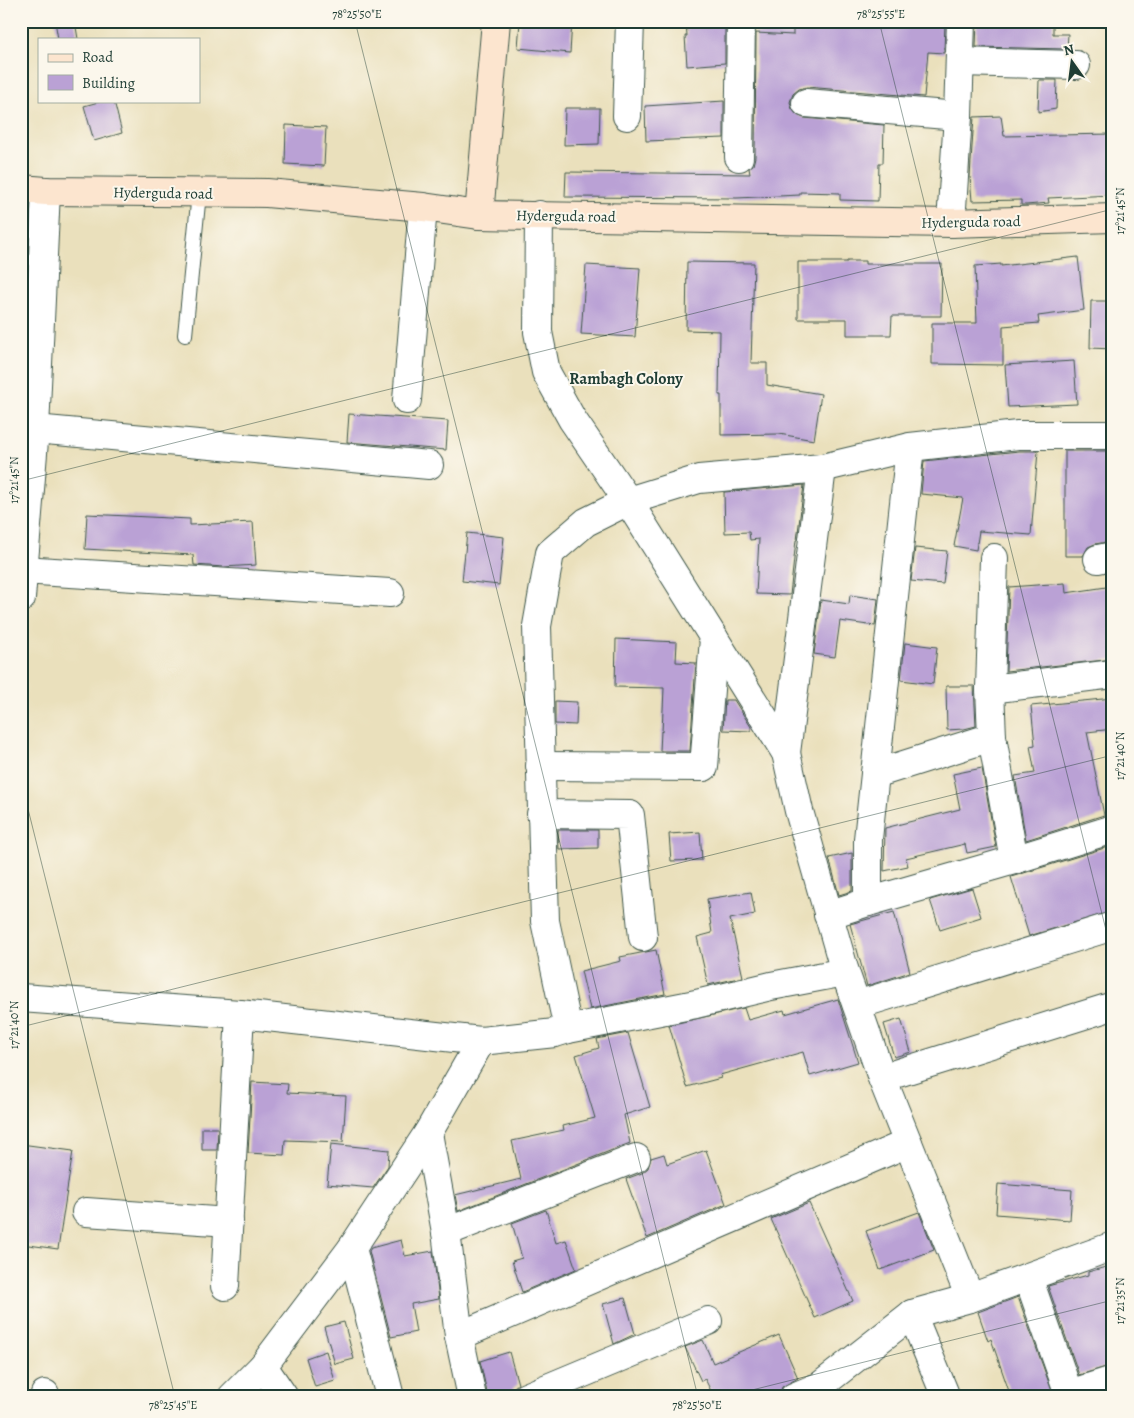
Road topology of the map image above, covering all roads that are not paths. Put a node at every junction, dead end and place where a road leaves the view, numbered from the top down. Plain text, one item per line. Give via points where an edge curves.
1 (496, 21) edge
2 (630, 21) edge
3 (741, 21) edge
4 (961, 21) edge
5 (960, 62) junction
6 (1076, 65) dead end
7 (806, 103) dead end
8 (627, 116) dead end
9 (958, 116) junction
10 (739, 157) dead end
11 (34, 190) edge
12 (199, 193) junction
13 (423, 207) junction
14 (479, 215) junction
15 (538, 215) junction
16 (1113, 218) edge
17 (951, 223) junction
18 (185, 334) dead end
19 (407, 400) dead end
20 (34, 429) junction
21 (1113, 435) edge
22 (910, 447) junction
23 (429, 465) dead end
24 (822, 468) junction
25 (25, 500) edge
26 (628, 501) junction
27 (994, 558) dead end
28 (22, 570) edge
29 (390, 593) dead end
30 (21, 598) edge
31 (714, 638) junction
32 (1113, 674) edge
33 (990, 689) junction
34 (992, 737) junction
35 (786, 753) junction
36 (540, 766) junction
37 (875, 774) junction
38 (541, 814) junction
39 (1113, 829) edge
40 (1014, 860) junction
41 (868, 902) junction
42 (828, 916) junction
43 (1113, 926) edge
44 (643, 937) dead end
45 (845, 972) junction
46 (21, 998) edge
47 (856, 1005) junction
48 (1113, 1006) edge
49 (240, 1014) junction
50 (568, 1029) junction
51 (481, 1041) junction
52 (882, 1078) junction
53 (428, 1133) junction
54 (908, 1143) junction
55 (636, 1158) dead end
56 (86, 1212) dead end
57 (229, 1222) junction
58 (446, 1232) junction
59 (1113, 1246) edge
60 (352, 1248) junction
61 (1028, 1277) junction
62 (225, 1286) dead end
63 (970, 1298) junction
64 (912, 1314) junction
65 (708, 1321) dead end
66 (459, 1336) junction
67 (263, 1366) junction
68 (1113, 1380) edge
69 (822, 1391) edge
70 (1070, 1395) edge
71 (232, 1397) edge
72 (284, 1397) edge
73 (390, 1397) edge
74 (472, 1397) edge
75 (526, 1397) edge
76 (794, 1397) edge
77 (946, 1397) edge

1 - 14 street
2 - 8 street
3 - 10 street
4 - 5 street
5 - 6 street
5 - 9 street
7 - 9 street
9 - 17 street
11 - 12 street, Hyderguda road
11 - 20 street
12 - 13 street, Hyderguda road via 267,194
12 - 18 lane
13 - 14 street, Hyderguda road
13 - 19 street
14 - 15 street, Hyderguda road
15 - 17 street, Hyderguda road
15 - 26 street via 538,332 546,372 572,419
16 - 17 street, Hyderguda road
20 - 23 street
20 - 25 street
21 - 22 street via 1018,435
22 - 24 street
22 - 37 street
24 - 26 street via 699,479
24 - 35 street
25 - 28 street
26 - 31 street
26 - 36 street via 586,522 550,553 537,626
27 - 33 street
28 - 29 street
28 - 30 street
31 - 35 street
31 - 36 street via 704,767
32 - 33 street
33 - 34 street
34 - 37 street
34 - 40 street
35 - 42 street
36 - 38 street
37 - 41 street via 868,839
38 - 44 street via 630,815
38 - 50 street via 545,921
39 - 40 street
40 - 41 street
41 - 42 street
42 - 45 street
43 - 47 street
45 - 47 street
45 - 50 street
46 - 49 street
47 - 52 street
48 - 52 street
49 - 51 street
49 - 57 street
50 - 51 street
51 - 53 street
52 - 54 street
53 - 58 street
53 - 60 street
54 - 63 street
54 - 66 street
55 - 58 street
56 - 57 street
57 - 62 street
58 - 66 street
59 - 61 street
60 - 67 street
60 - 73 street
61 - 63 street
61 - 70 street
63 - 64 street
64 - 69 street
64 - 77 street
65 - 75 street
66 - 74 street
67 - 71 street
67 - 72 street
68 - 70 street
69 - 76 street

